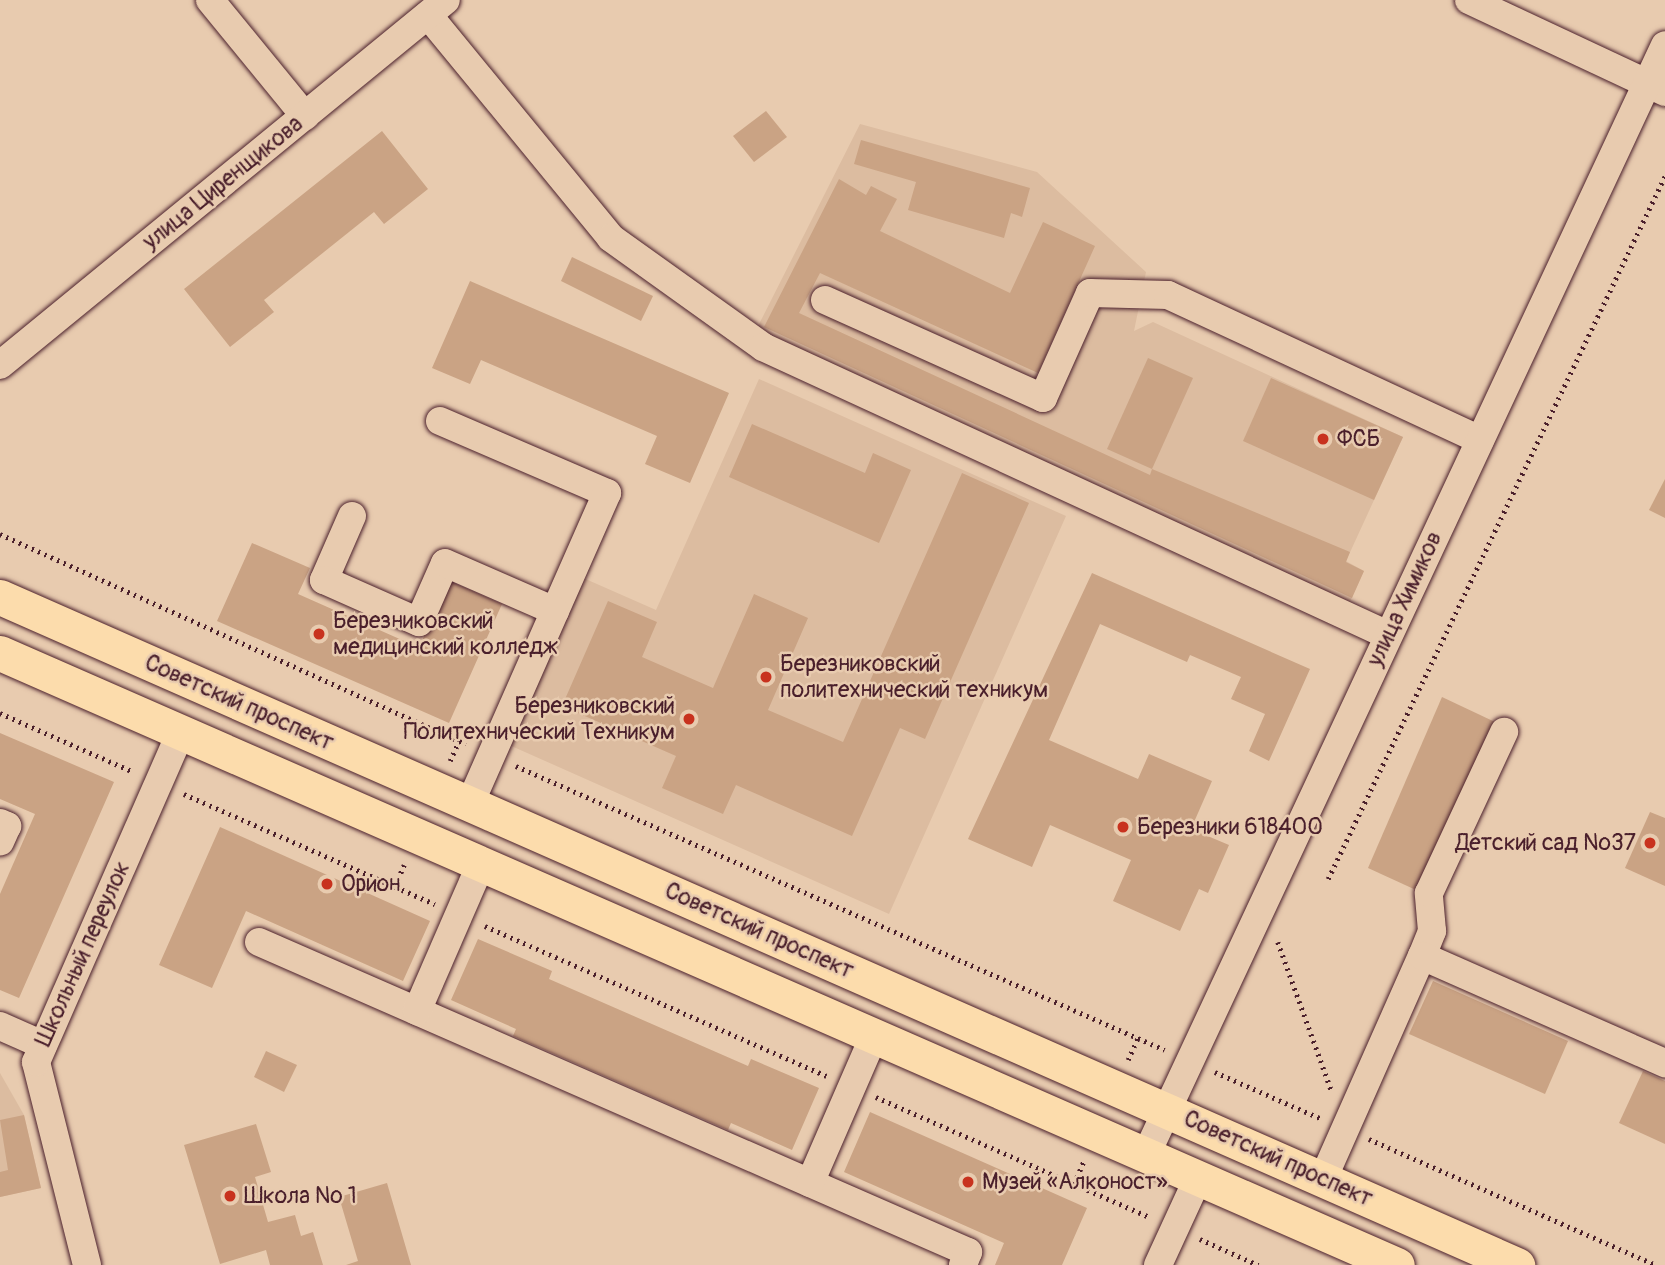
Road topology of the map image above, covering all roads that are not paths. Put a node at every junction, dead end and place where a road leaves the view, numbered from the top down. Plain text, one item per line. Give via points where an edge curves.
1 (210, 0) edge
2 (1469, 0) edge
3 (437, 7) edge
4 (1665, 45) edge
5 (1656, 88) edge
6 (305, 116) junction
7 (825, 300) dead end
8 (0, 365) edge
9 (440, 421) dead end
10 (1480, 440) junction
11 (352, 516) dead end
12 (0, 597) edge
13 (555, 611) junction
14 (1388, 635) junction
15 (0, 653) edge
16 (181, 732) junction
17 (1504, 732) dead end
18 (470, 804) junction
19 (0, 823) edge
20 (0, 842) edge
21 (481, 863) junction
22 (260, 942) dead end
23 (1422, 956) junction
24 (416, 1011) junction
25 (0, 1026) edge
26 (874, 1036) junction
27 (43, 1045) junction
28 (1665, 1063) edge
29 (1166, 1110) junction
30 (1146, 1155) junction
31 (1198, 1178) junction
32 (1323, 1179) junction
33 (810, 1183) junction
34 (88, 1265) edge
35 (963, 1265) edge
36 (1158, 1265) edge
37 (1397, 1265) edge
38 (1517, 1265) edge

1 - 6 street
2 - 5 street
3 - 6 street, улица Циренщикова
3 - 14 street via 611,238 763,347
4 - 5 street, улица Химиков
5 - 10 street, улица Химиков
6 - 8 street, улица Циренщикова
7 - 10 street via 1043,398 1090,293 1168,295
9 - 13 street via 607,493
10 - 14 street, улица Химиков
11 - 13 street via 324,580 419,622 445,563
12 - 18 main road, Советский проспект
13 - 18 street
14 - 29 street, улица Химиков
15 - 16 main road
16 - 21 main road
16 - 27 street, Школьный переулок
17 - 23 street via 1429,893 1433,931
18 - 29 main road, Советский проспект
19 - 20 street via 7,826
21 - 24 street
21 - 26 main road
22 - 24 street
23 - 28 street
23 - 32 street
24 - 33 street
25 - 27 street
26 - 30 main road
26 - 33 street
27 - 34 street, Школьный переулок via 36,1062
29 - 30 street, улица Химиков
29 - 32 main road, Советский проспект
30 - 31 main road
31 - 36 street
31 - 37 main road
32 - 38 main road, Советский проспект
33 - 35 street via 968,1252

